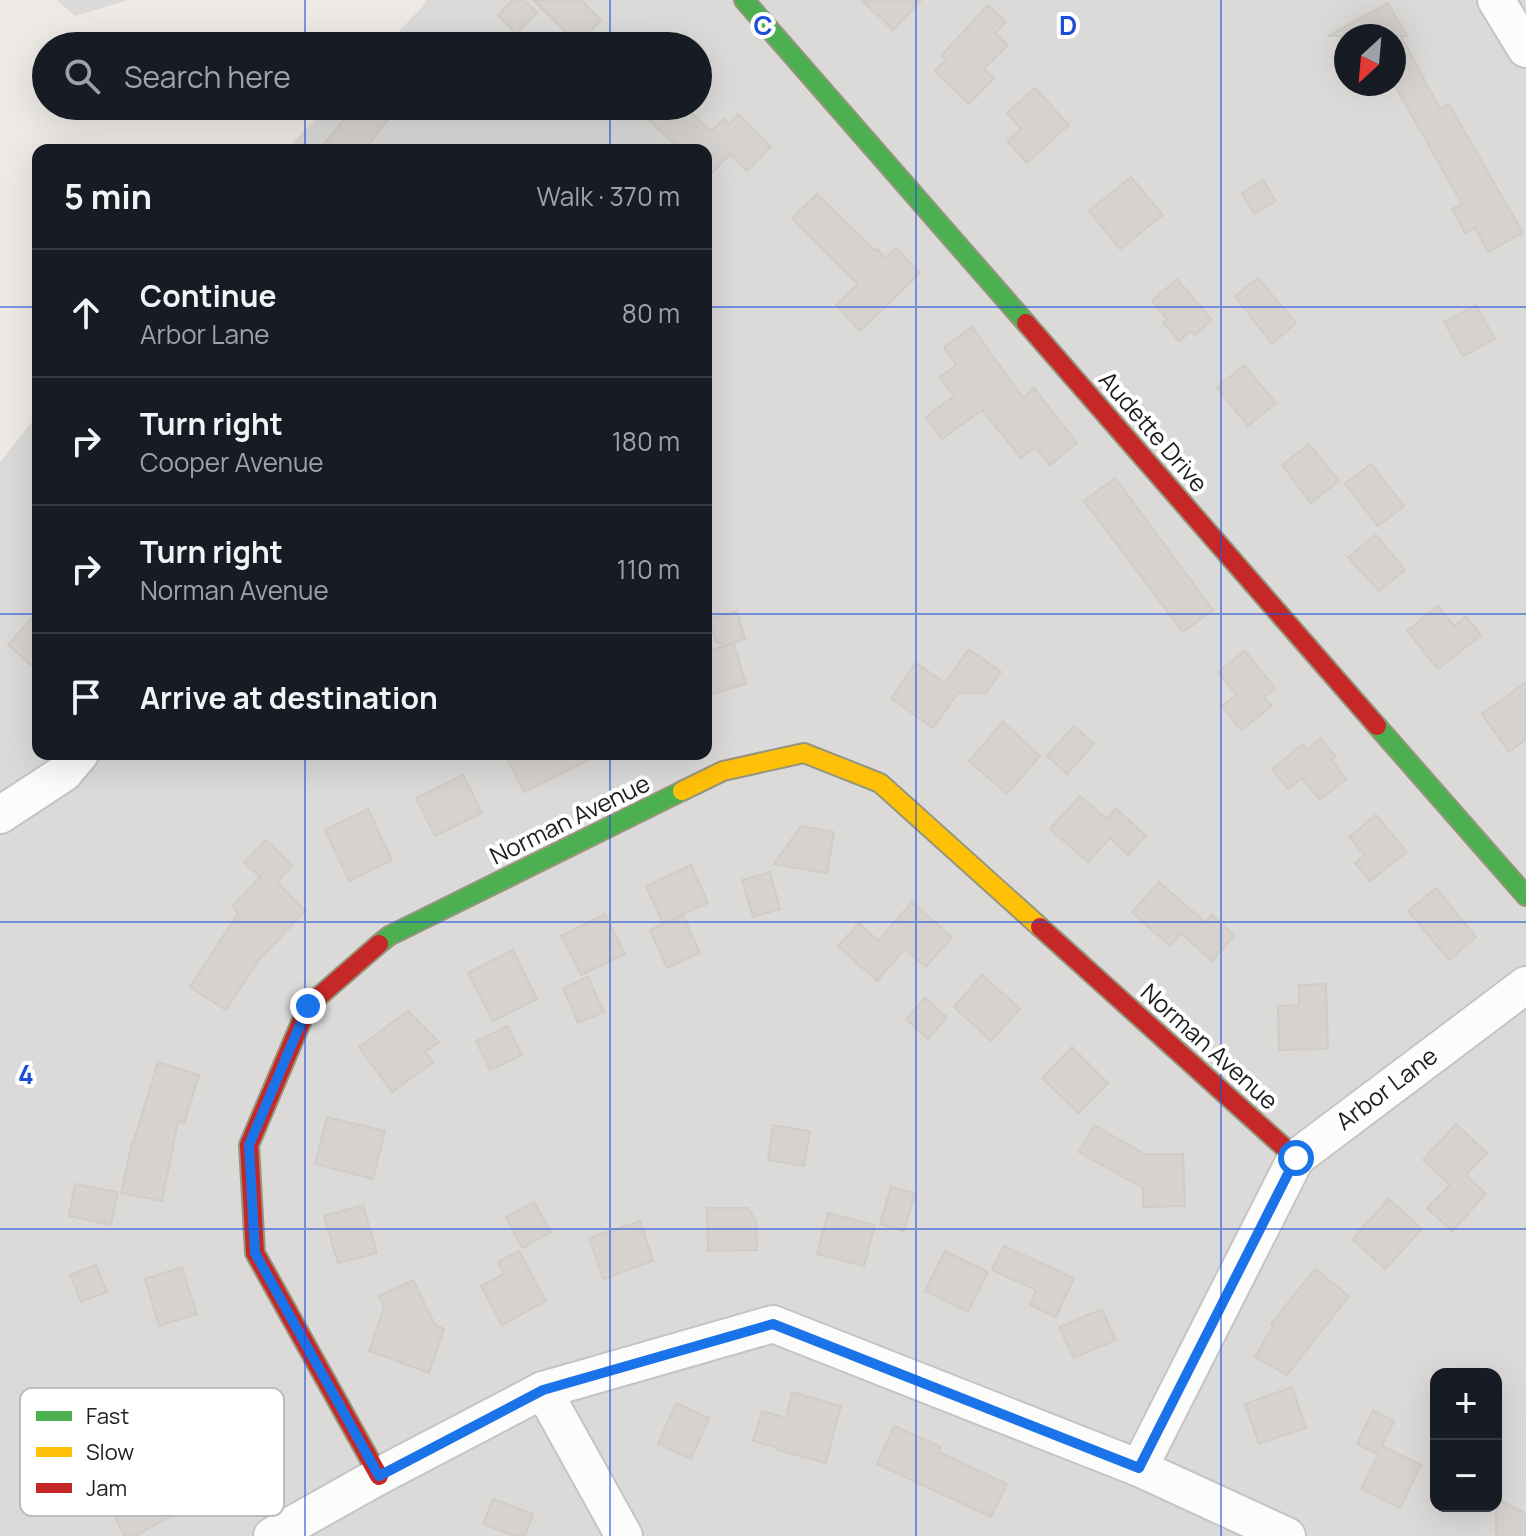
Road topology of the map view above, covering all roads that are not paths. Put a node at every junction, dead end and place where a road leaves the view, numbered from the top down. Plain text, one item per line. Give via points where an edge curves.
1 (744, 0) edge
2 (1496, 0) edge
3 (1522, 34) edge
4 (75, 760) edge
5 (0, 815) edge
6 (1526, 896) edge
7 (1526, 985) edge
8 (1296, 1158) junction
9 (543, 1390) junction
10 (1139, 1468) junction
11 (379, 1476) junction
12 (272, 1536) edge
13 (624, 1536) edge
14 (1287, 1536) edge

1 - 6 street, Audette Drive
2 - 3 street
4 - 5 street via 64,773
7 - 8 street, Arbor Lane
8 - 10 street, Arbor Lane
8 - 11 street, Norman Avenue via 880,783 804,753 723,771 389,936 308,1006 249,1145 255,1253
9 - 10 street via 773,1324
9 - 11 street
9 - 13 street
10 - 14 street
11 - 12 street

